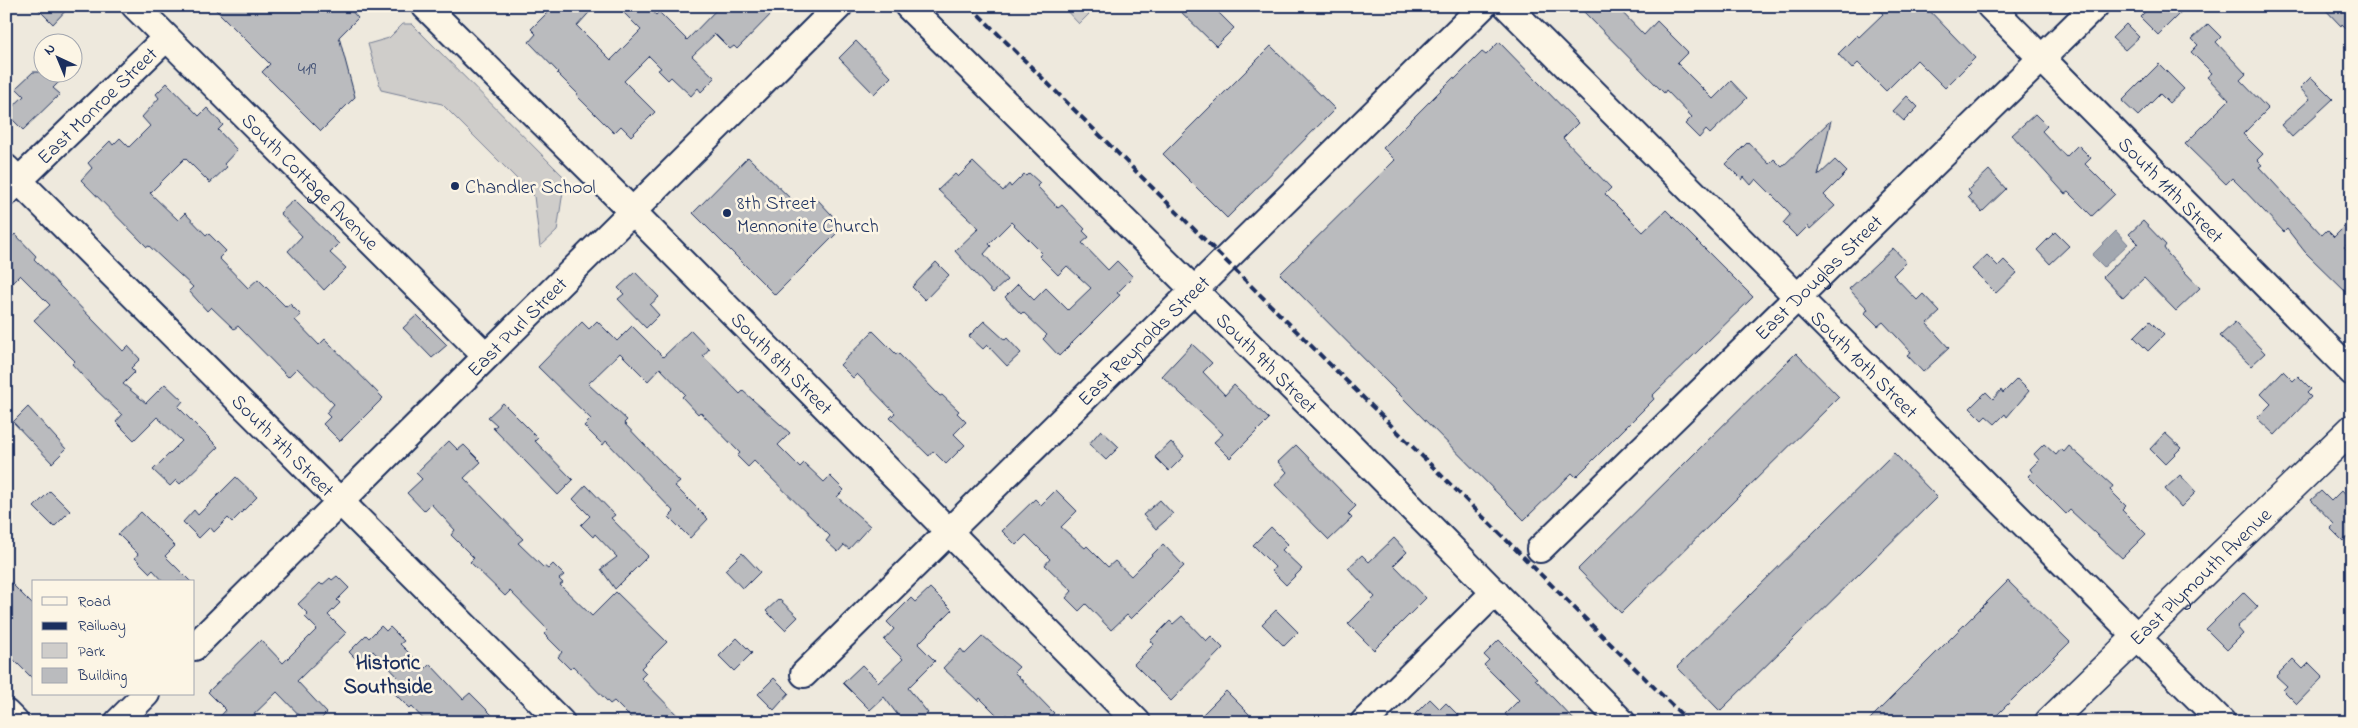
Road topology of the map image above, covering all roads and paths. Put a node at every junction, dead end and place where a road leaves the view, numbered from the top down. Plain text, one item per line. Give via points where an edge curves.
1 (135, 6) edge
2 (425, 6) edge
3 (839, 6) edge
4 (908, 6) edge
5 (1483, 6) edge
6 (1507, 6) edge
7 (1990, 6) edge
8 (2095, 6) edge
9 (166, 38) junction
10 (2042, 58) junction
11 (10, 180) edge
12 (632, 212) junction
13 (1194, 291) junction
14 (1797, 298) junction
15 (486, 356) junction
16 (2352, 372) edge
17 (2352, 429) edge
18 (341, 501) junction
19 (948, 530) junction
20 (1540, 549) dead end
21 (1495, 592) junction
22 (2136, 636) junction
23 (195, 646) edge
24 (804, 674) dead end
25 (144, 696) edge
26 (6, 713) edge
27 (15, 722) edge
28 (118, 722) edge
29 (561, 722) edge
30 (1138, 722) edge
31 (1364, 722) edge
32 (1622, 722) edge
33 (2048, 722) edge
34 (2222, 722) edge

1 - 9 street, South Cottage Avenue
2 - 12 street, South 8th Street
3 - 12 street, East Purl Street
4 - 13 street, South 9th Street
5 - 13 street, East Reynolds Street
6 - 14 street, South 10th Street
7 - 10 street, South 11th Street
8 - 10 street, East Douglas Street
9 - 11 street, East Monroe Street
9 - 15 street, South Cottage Avenue
10 - 14 street, East Douglas Street
10 - 16 street, South 11th Street
11 - 18 street, South 7th Street
12 - 15 street, East Purl Street
12 - 19 street, South 8th Street
13 - 19 street, East Reynolds Street
13 - 21 street, South 9th Street
14 - 20 street, East Douglas Street
14 - 22 street, South 10th Street
15 - 18 street, East Purl Street
17 - 22 main road, East Plymouth Avenue
18 - 23 street, East Purl Street
18 - 29 street, South 7th Street
19 - 24 street, East Reynolds Street
19 - 30 street, South 8th Street
21 - 31 street
21 - 32 street, South 9th Street
22 - 33 main road, East Plymouth Avenue
22 - 34 street, South 10th Street
25 - 28 street
26 - 27 street

